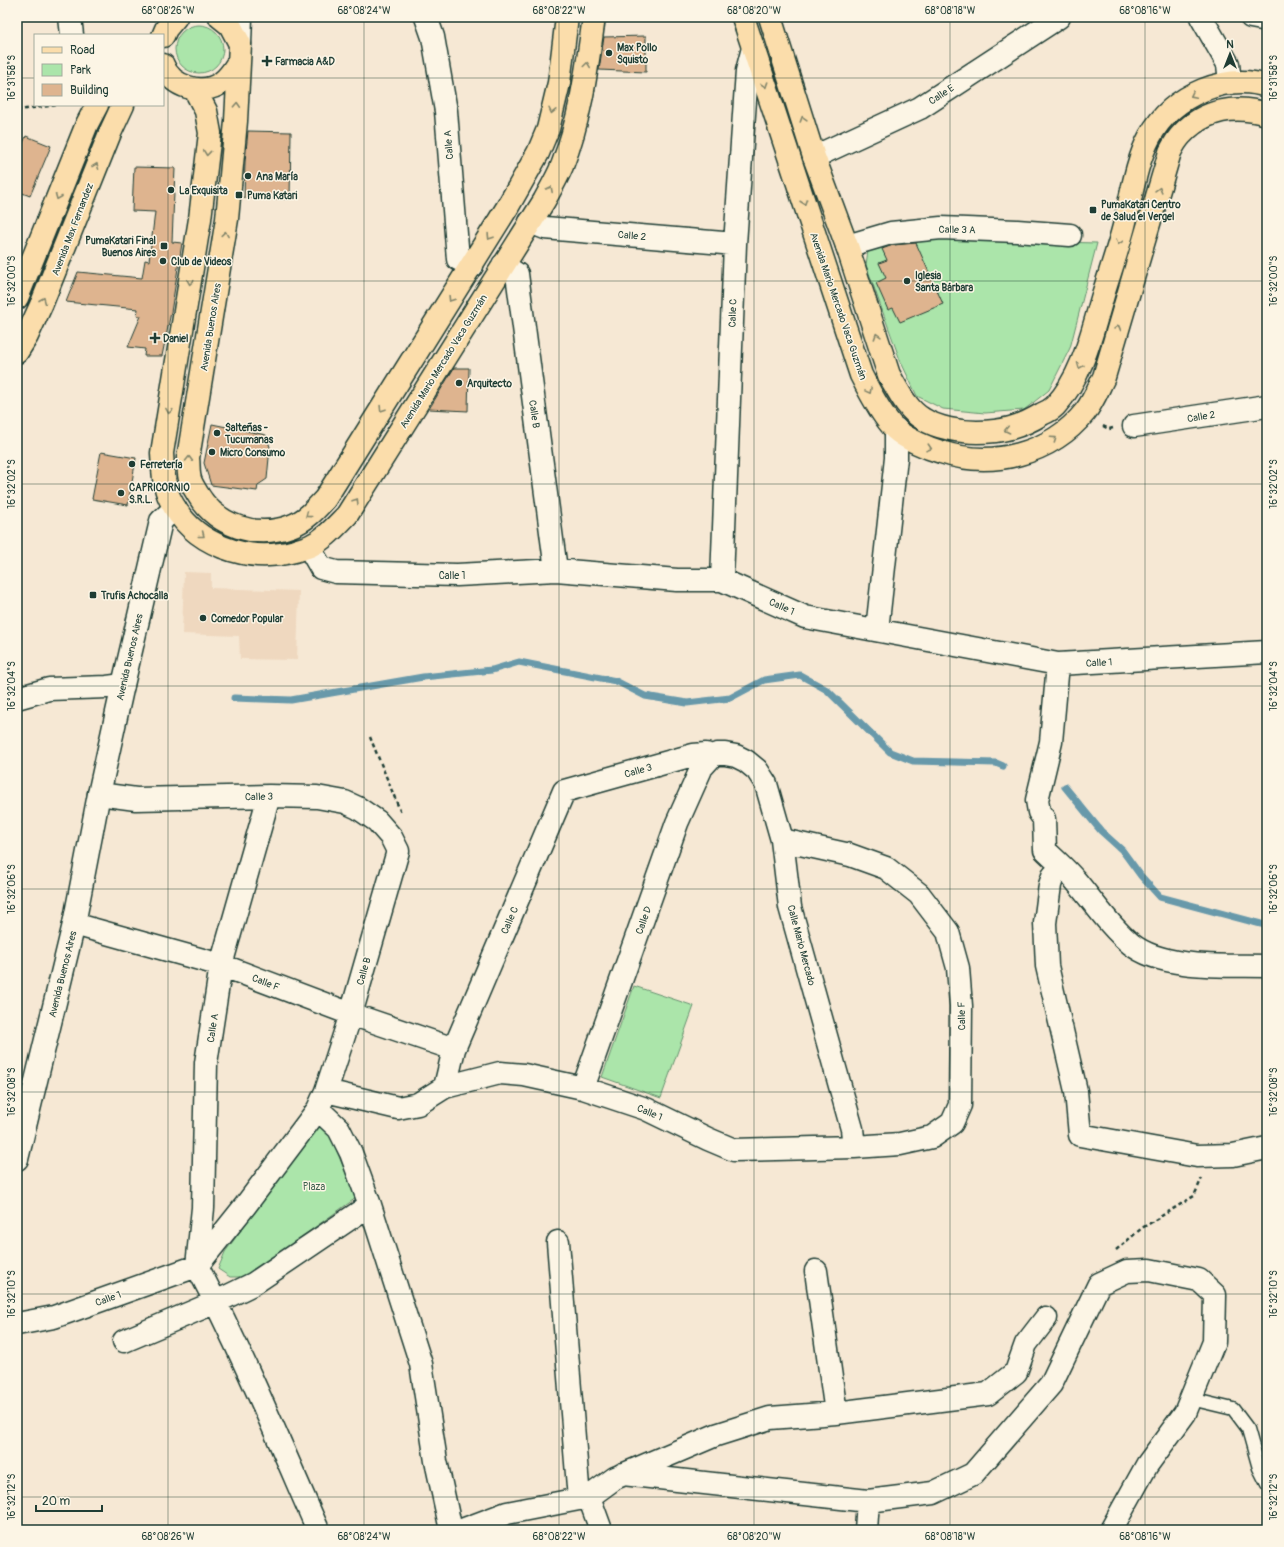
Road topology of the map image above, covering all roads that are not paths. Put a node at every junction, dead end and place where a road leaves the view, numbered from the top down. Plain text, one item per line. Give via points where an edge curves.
1 (70, 17) edge
2 (220, 17) edge
3 (241, 17) edge
4 (426, 17) edge
5 (567, 17) edge
6 (594, 17) edge
7 (743, 17) edge
8 (770, 17) edge
9 (1059, 17) edge
10 (1201, 17) edge
11 (1252, 17) edge
12 (1267, 20) edge
13 (72, 34) edge
14 (778, 40) junction
15 (753, 48) junction
16 (240, 52) junction
17 (164, 66) edge
18 (1230, 83) junction
19 (178, 84) edge
20 (1267, 86) edge
21 (95, 106) edge
22 (122, 106) edge
23 (1234, 109) junction
24 (1267, 114) edge
25 (814, 157) junction
26 (791, 165) junction
27 (508, 208) junction
28 (530, 222) junction
29 (1070, 235) dead end
30 (735, 244) junction
31 (847, 246) junction
32 (503, 265) junction
33 (472, 266) junction
34 (17, 298) edge
35 (20, 339) edge
36 (1267, 406) edge
37 (1055, 407) junction
38 (911, 409) junction
39 (1072, 425) junction
40 (1134, 426) road end
41 (896, 429) junction
42 (199, 496) junction
43 (175, 508) junction
44 (309, 547) junction
45 (556, 570) junction
46 (722, 580) junction
47 (876, 630) junction
48 (1267, 652) edge
49 (1058, 664) junction
50 (123, 685) junction
51 (17, 698) edge
52 (712, 756) junction
53 (564, 791) joint
54 (99, 794) junction
55 (269, 796) junction
56 (782, 840) junction
57 (398, 851) joint
58 (1062, 867) junction
59 (74, 924) junction
60 (222, 965) junction
61 (1267, 966) edge
62 (351, 1014) junction
63 (454, 1049) junction
64 (445, 1087) junction
65 (583, 1088) junction
66 (322, 1100) junction
67 (854, 1147) junction
68 (1267, 1148) edge
69 (17, 1159) edge
70 (370, 1205) junction
71 (558, 1242) dead end
72 (197, 1266) junction
73 (816, 1271) dead end
74 (216, 1302) junction
75 (1046, 1318) dead end
76 (17, 1324) edge
77 (124, 1341) dead end
78 (1191, 1399) junction
79 (836, 1413) junction
80 (622, 1474) junction
81 (1267, 1484) edge
82 (584, 1498) junction
83 (868, 1501) junction
84 (318, 1530) edge
85 (452, 1530) edge
86 (462, 1530) edge
87 (602, 1530) edge
88 (866, 1530) edge
89 (1111, 1530) edge

1 - 13 street
2 - 16 main road via 230,25
3 - 16 street, Avenida Buenos Aires
4 - 33 street, Calle A via 433,37 446,111 458,259
5 -> 27 main road via 559,83 548,128 538,153
28 -> 6 main road, Avenida Mario Mercado Vaca Guzmán via 562,168 573,136 582,99
7 - 15 main road, Avenida Mario Mercado Vaca Guzmán
8 - 14 main road
9 - 25 street, Calle E via 920,108
10 - 18 street via 1228,64
11 - 12 street
14 - 15 main road
25 -> 14 main road
15 -> 26 main road, Avenida Mario Mercado Vaca Guzmán
15 - 30 street, Calle C via 747,70
16 - 19 main road via 233,72 221,83 213,87
42 -> 16 main road, Avenida Buenos Aires via 190,480 188,458 228,219
17 - 19 main road
18 - 20 main road
18 - 23 main road
18 -> 37 main road via 1190,95 1170,110 1155,127 1144,146 1136,169 1124,226 1088,348 1077,374
19 -> 43 main road via 206,111 210,132 200,219 162,454 164,477
21 -> 34 main road
35 -> 22 main road, Avenida Max Fernandez via 42,303
23 - 24 main road, Avenida Mario Mercado Vaca Guzmán
39 -> 23 main road, Avenida Mario Mercado Vaca Guzmán via 1086,411 1104,377 1170,152 1193,123 1208,115
25 - 26 main road
25 - 31 main road
26 -> 41 main road, Avenida Mario Mercado Vaca Guzmán via 861,375 870,393
27 - 28 main road
27 -> 33 main road
28 - 30 street, Calle 2 via 546,228
28 - 32 main road, Avenida Mario Mercado Vaca Guzmán
29 - 31 street, Calle 3 A via 941,228 891,233
30 - 46 street, Calle C
38 -> 31 main road via 889,375
44 -> 32 main road, Avenida Mario Mercado Vaca Guzmán via 327,536 347,515
32 - 45 street, Calle B via 517,274
33 -> 42 main road via 329,493 311,514 292,526 266,532 240,528 224,521 207,507
36 - 40 street, Calle 2
37 -> 38 main road via 1015,428 996,432 969,432 946,428 923,419
37 - 39 main road
38 - 41 main road
41 -> 39 main road, Avenida Mario Mercado Vaca Guzmán via 923,446 956,457 980,460 1020,455 1044,445
41 - 47 street via 896,458
42 - 43 main road
43 -> 44 main road, Avenida Mario Mercado Vaca Guzmán via 190,526 225,549 252,555 282,554
43 - 50 street, Avenida Buenos Aires via 161,521
44 - 45 street, Calle 1 via 321,568 336,572 457,575
45 - 46 street, Calle 1 via 677,580
46 - 47 street, Calle 1 via 805,617
47 - 49 street, Calle 1
48 - 49 street, Calle 1
49 - 58 street via 1051,742 1037,800 1039,812 1044,819 1045,850
50 - 51 street via 49,689
50 - 54 street, Avenida Buenos Aires
52 - 53 street, Calle 3 via 693,755
52 - 56 street, Calle Mario Mercado via 736,756 757,770 766,784
52 - 65 street, Calle D via 702,767 677,823
53 - 63 street, Calle C
54 - 55 street, Calle 3 via 136,799
54 - 59 street, Avenida Buenos Aires
55 - 57 street, Calle 3 via 317,797 345,802 377,821 391,837
55 - 60 street, Calle A
56 - 67 street, Calle Mario Mercado via 790,907 852,1129
56 - 67 street, Calle F via 850,855 892,872 919,894 948,932 958,968 961,1006 960,1105 952,1123 932,1137 900,1144
57 - 62 street, Calle B
58 - 61 street via 1110,923 1131,944 1145,953 1176,962
58 - 68 street via 1053,876 1050,885 1045,923 1047,966 1076,1091 1080,1135 1197,1156 1233,1155
59 - 60 street, Calle F
59 - 69 street, Avenida Buenos Aires
60 - 62 street, Calle F
60 - 72 street, Calle A via 206,1062 203,1208
62 - 63 street, Calle F
62 - 66 street, Calle B
63 - 64 street, Calle C
64 - 65 street, Calle 1 via 500,1074 524,1075
64 - 66 street, Calle 1 via 418,1104 398,1108
65 - 67 street, Calle 1 via 646,1109 734,1150
66 - 70 street via 351,1153
66 - 72 street, Calle B via 245,1206
70 - 74 street via 253,1284
70 - 85 street via 421,1364 436,1461
71 - 82 street
72 - 74 street
72 - 76 street, Calle 1 via 54,1317
73 - 79 street
74 - 77 street
74 - 84 street
75 - 79 street via 1026,1344 1016,1372 988,1394
78 - 81 lane via 1232,1409 1248,1429 1259,1468
78 - 83 street via 1214,1342 1215,1295 1199,1280 1149,1270 1127,1271 1099,1284 1051,1384 972,1474 934,1493
78 - 89 street via 1185,1413 1147,1465
79 - 80 street via 770,1418 716,1435
80 - 82 street
80 - 83 street
82 - 86 street via 507,1513
82 - 87 street
83 - 88 street

